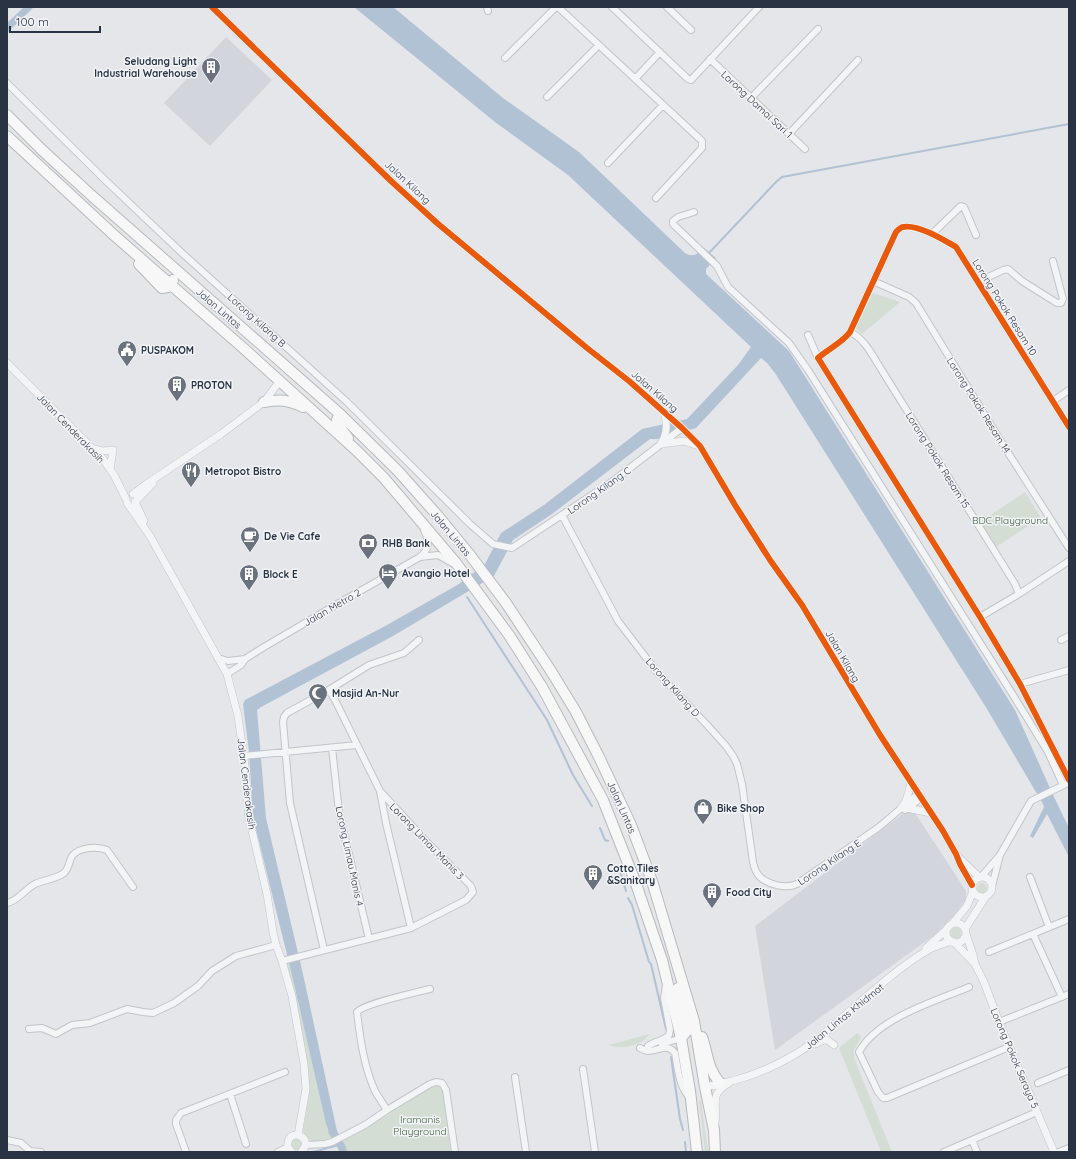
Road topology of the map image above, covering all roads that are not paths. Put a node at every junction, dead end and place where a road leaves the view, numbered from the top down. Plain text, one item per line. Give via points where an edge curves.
1 (212, 7) edge
2 (557, 7) edge
3 (612, 7) edge
4 (667, 7) edge
5 (759, 7) edge
6 (818, 29) dead end
7 (691, 30) dead end
8 (599, 45) junction
9 (660, 52) junction
10 (505, 58) dead end
11 (710, 59) junction
12 (858, 60) dead end
13 (634, 78) junction
14 (7, 83) edge
15 (547, 97) dead end
16 (751, 98) junction
17 (663, 105) junction
18 (7, 115) edge
19 (789, 134) junction
20 (9, 138) edge
21 (805, 149) dead end
22 (608, 163) dead end
23 (656, 198) dead end
24 (694, 212) dead end
25 (933, 234) junction
26 (976, 234) dead end
27 (1053, 261) dead end
28 (172, 267) junction
29 (873, 281) junction
30 (978, 282) junction
31 (171, 284) junction
32 (850, 332) junction
33 (808, 335) dead end
34 (818, 358) junction
35 (279, 360) junction
36 (7, 363) edge
37 (279, 382) junction
38 (1069, 390) edge
39 (1053, 401) junction
40 (264, 402) junction
41 (312, 411) junction
42 (664, 411) junction
43 (340, 414) junction
44 (1069, 427) edge
45 (682, 428) junction
46 (661, 444) junction
47 (700, 446) junction
48 (92, 448) junction
49 (356, 450) junction
50 (112, 472) junction
51 (131, 499) junction
52 (562, 515) junction
53 (422, 522) junction
54 (512, 548) joint
55 (1069, 548) edge
56 (420, 557) junction
57 (1069, 561) edge
58 (466, 576) junction
59 (1019, 594) junction
60 (980, 617) junction
61 (1069, 636) edge
62 (419, 640) dead end
63 (1061, 640) dead end
64 (218, 658) junction
65 (246, 659) junction
66 (1069, 670) edge
67 (227, 674) junction
68 (1020, 684) junction
69 (327, 691) junction
70 (357, 745) junction
71 (332, 748) junction
72 (286, 752) junction
73 (245, 756) junction
74 (1069, 781) edge
75 (911, 783) junction
76 (1063, 785) junction
77 (380, 791) junction
78 (919, 796) junction
79 (904, 808) junction
80 (931, 813) junction
81 (956, 854) junction
82 (1000, 855) junction
83 (754, 868) joint
84 (1030, 877) dead end
85 (980, 878) junction
86 (992, 886) junction
87 (133, 887) dead end
88 (972, 888) junction
89 (986, 896) junction
90 (658, 902) junction
91 (7, 903) edge
92 (1069, 919) edge
93 (953, 923) junction
94 (1049, 927) junction
95 (411, 928) junction
96 (946, 930) junction
97 (965, 932) junction
98 (1033, 934) junction
99 (369, 939) junction
100 (953, 942) junction
101 (276, 945) junction
102 (324, 950) junction
103 (989, 952) dead end
104 (918, 956) junction
105 (284, 960) junction
106 (975, 964) junction
107 (666, 980) junction
108 (969, 988) dead end
109 (430, 989) dead end
110 (1069, 994) edge
111 (1062, 997) junction
112 (694, 1021) junction
113 (999, 1022) junction
114 (29, 1029) dead end
115 (681, 1038) junction
116 (834, 1045) dead end
117 (1009, 1046) junction
118 (640, 1048) dead end
119 (800, 1051) junction
120 (583, 1069) dead end
121 (1069, 1070) edge
122 (285, 1072) dead end
123 (515, 1077) dead end
124 (730, 1081) junction
125 (720, 1083) junction
126 (1038, 1083) dead end
127 (705, 1087) junction
128 (230, 1094) junction
129 (691, 1099) junction
130 (387, 1110) junction
131 (1037, 1112) junction
132 (714, 1130) junction
133 (298, 1135) junction
134 (7, 1140) edge
135 (972, 1140) junction
136 (246, 1144) dead end
137 (306, 1145) junction
138 (1069, 1148) edge
139 (290, 1150) edge
140 (29, 1151) edge
141 (41, 1152) edge
142 (186, 1152) edge
143 (278, 1152) edge
144 (302, 1152) edge
145 (455, 1152) edge
146 (526, 1152) edge
147 (595, 1152) edge
148 (697, 1152) edge
149 (703, 1152) edge
150 (715, 1152) edge
151 (944, 1152) edge
152 (977, 1152) edge
153 (1054, 1152) edge
154 (1059, 1152) edge

1 - 42 street, Jalan Kilang via 437,223
2 - 8 street
2 - 10 street
3 - 9 street
4 - 7 street
5 - 11 street
6 - 16 street
8 - 13 street
8 - 15 street
9 - 11 street via 691,80
9 - 13 street
11 - 16 street, Lorong Damai Sari 1
12 - 19 street
13 - 17 street
14 - 54 street, Lorong Kilang B via 182,253 347,402 470,524 493,544
16 - 19 street, Lorong Damai Sari 1
17 - 22 street
17 - 23 street via 702,141 702,148
18 - 28 highway, Jalan Lintas via 47,155
19 - 21 street, Lorong Damai Sari 1
20 - 31 highway via 115,236 119,244 157,284 162,288
24 - 76 street via 678,217 673,222 675,227 717,266 728,287 789,343 808,370 1017,701 1048,752
25 - 26 street via 961,206 964,207
25 - 29 street, Lorong Pokok Resam 10 via 902,227 896,232
25 - 30 street, Lorong Pokok Resam 10 via 956,247
27 - 30 street via 1062,303 1057,303 1008,270
28 - 31 highway via 175,274
28 - 35 highway, Jalan Lintas
29 - 32 street
29 - 55 street, Lorong Pokok Resam 14 via 909,297 916,303
30 - 39 street, Lorong Pokok Resam 10
31 - 37 highway, Jalan Lintas
32 - 34 street
32 - 59 street, Lorong Pokok Resam 15 via 864,342
33 - 34 street
34 - 60 street
35 - 37 highway via 282,373
35 - 43 highway, Jalan Lintas
36 - 48 street, Jalan Cenderakasih
37 - 40 street
37 - 41 highway, Jalan Lintas
38 - 39 street
39 - 44 street, Lorong Pokok Resam 10
40 - 41 highway via 286,400
40 - 51 street via 160,475
41 - 49 highway, Jalan Lintas
42 - 45 street, Jalan Kilang
42 - 46 street via 667,428 666,437
43 - 49 highway via 338,425
43 - 90 highway, Jalan Lintas via 398,471 438,516 506,603 551,671 576,712 631,825
45 - 46 street, Lorong Kilang C
45 - 47 street, Jalan Kilang
46 - 47 street via 682,441
46 - 52 street, Lorong Kilang C via 613,481
47 - 75 street, Jalan Kilang via 770,560 802,605 854,694
48 - 50 street, Jalan Cenderakasih
48 - 50 street via 102,451 113,450
49 - 53 highway, Jalan Lintas
50 - 51 street, Jalan Cenderakasih
51 - 64 street, Jalan Cenderakasih
52 - 54 street, Lorong Kilang C
52 - 83 street, Lorong Kilang D via 618,621 657,672 733,756 742,784
53 - 56 street via 428,545
53 - 58 highway, Jalan Lintas
56 - 58 street, Jalan Metro 2 via 440,556 454,564
56 - 65 street, Jalan Metro 2
57 - 59 street
58 - 107 highway, Jalan Lintas via 509,635 542,687 603,800 635,881 662,960
59 - 60 street
60 - 68 street
61 - 63 street
62 - 69 street via 404,653 369,665
64 - 65 street, Jalan Metro 2 via 228,661
64 - 67 street, Jalan Cenderakasih
65 - 67 street, Jalan Metro 2
66 - 68 street
67 - 73 street, Jalan Cenderakasih
68 - 74 street
69 - 70 street via 335,700
69 - 72 street via 284,717 282,722
70 - 71 street
70 - 77 street
71 - 72 street
71 - 99 street, Lorong Limau Manis 4 via 341,819
72 - 73 street
72 - 102 street via 290,802
73 - 101 street, Jalan Cenderakasih via 249,818
74 - 76 street
75 - 78 street, Jalan Kilang
75 - 79 street
76 - 82 street via 1035,798 1028,805
77 - 95 street
77 - 95 street, Lorong Limau Manis 3 via 471,886 473,892 466,900
78 - 79 street, Lorong Kilang E
78 - 80 street, Jalan Kilang
79 - 80 street
79 - 83 street, Lorong Kilang E via 848,850 793,886 769,882 760,877
80 - 81 street, Jalan Kilang
81 - 85 street, Jalan Kilang
81 - 88 street, Jalan Kilang
82 - 85 street
82 - 86 street
84 - 94 street
85 - 86 street via 988,880
85 - 88 street via 975,880
86 - 89 street via 990,894
87 - 91 street via 107,850 83,850 74,855 64,872 57,877 36,884
88 - 89 street via 978,897
88 - 93 street via 967,906
89 - 97 street
90 - 112 highway, Jalan Lintas
90 - 115 highway via 662,928 688,1030
92 - 94 street
93 - 96 street
93 - 97 street via 960,924
94 - 98 street
95 - 99 street
96 - 100 street via 947,937
96 - 104 street
97 - 100 street via 961,940
97 - 106 street, Lorong Pokok Seraya 5
98 - 103 street
98 - 111 street
99 - 102 street
100 - 104 street, Jalan Lintas Khidmat via 929,949
100 - 106 street, Lorong Pokok Seraya 5
101 - 105 street, Jalan Cenderakasih
101 - 114 street via 236,956 212,971 198,986 174,1003 153,1012 128,1009 90,1023 72,1025 56,1034 42,1028
102 - 105 street
104 - 119 street, Jalan Lintas Khidmat
105 - 133 street, Jalan Cenderakasih via 306,1078 305,1101
106 - 113 street, Lorong Pokok Seraya 5
107 - 115 highway, Jalan Lintas
107 - 115 street via 664,998 669,1035 648,1046
108 - 117 street via 891,1021 868,1039 859,1052 878,1092 883,1098 887,1098
109 - 130 street via 377,1003 357,1012 372,1083
110 - 111 street
111 - 113 street
112 - 125 highway via 702,1036 713,1075
112 - 127 highway, Jalan Lintas
113 - 117 street, Lorong Pokok Seraya 5
115 - 129 highway, Jalan Lintas
116 - 119 street via 826,1039
117 - 131 street, Lorong Pokok Seraya 5
118 - 129 street via 647,1051 663,1048 675,1053 684,1092
119 - 124 street, Jalan Lintas Khidmat via 772,1067
120 - 147 street
121 - 126 street
122 - 128 street
123 - 146 street
124 - 125 street, Jalan Lintas Khidmat
124 - 132 street via 721,1087 715,1097
125 - 127 street, Jalan Lintas Khidmat
127 - 132 highway, Jalan Lintas
127 - 149 highway via 696,1093
128 - 136 street
128 - 142 street via 181,1113 176,1120 176,1126
129 - 148 highway, Jalan Lintas
130 - 137 street via 332,1142
130 - 145 street via 430,1084 442,1083 446,1090
131 - 135 street
131 - 153 street, Lorong Pokok Seraya 5
132 - 150 highway, Jalan Lintas
133 - 137 street via 304,1138
133 - 139 street via 290,1138
134 - 140 street via 21,1143
135 - 151 street
135 - 152 street
137 - 144 street
138 - 154 street
139 - 143 street
140 - 141 street

